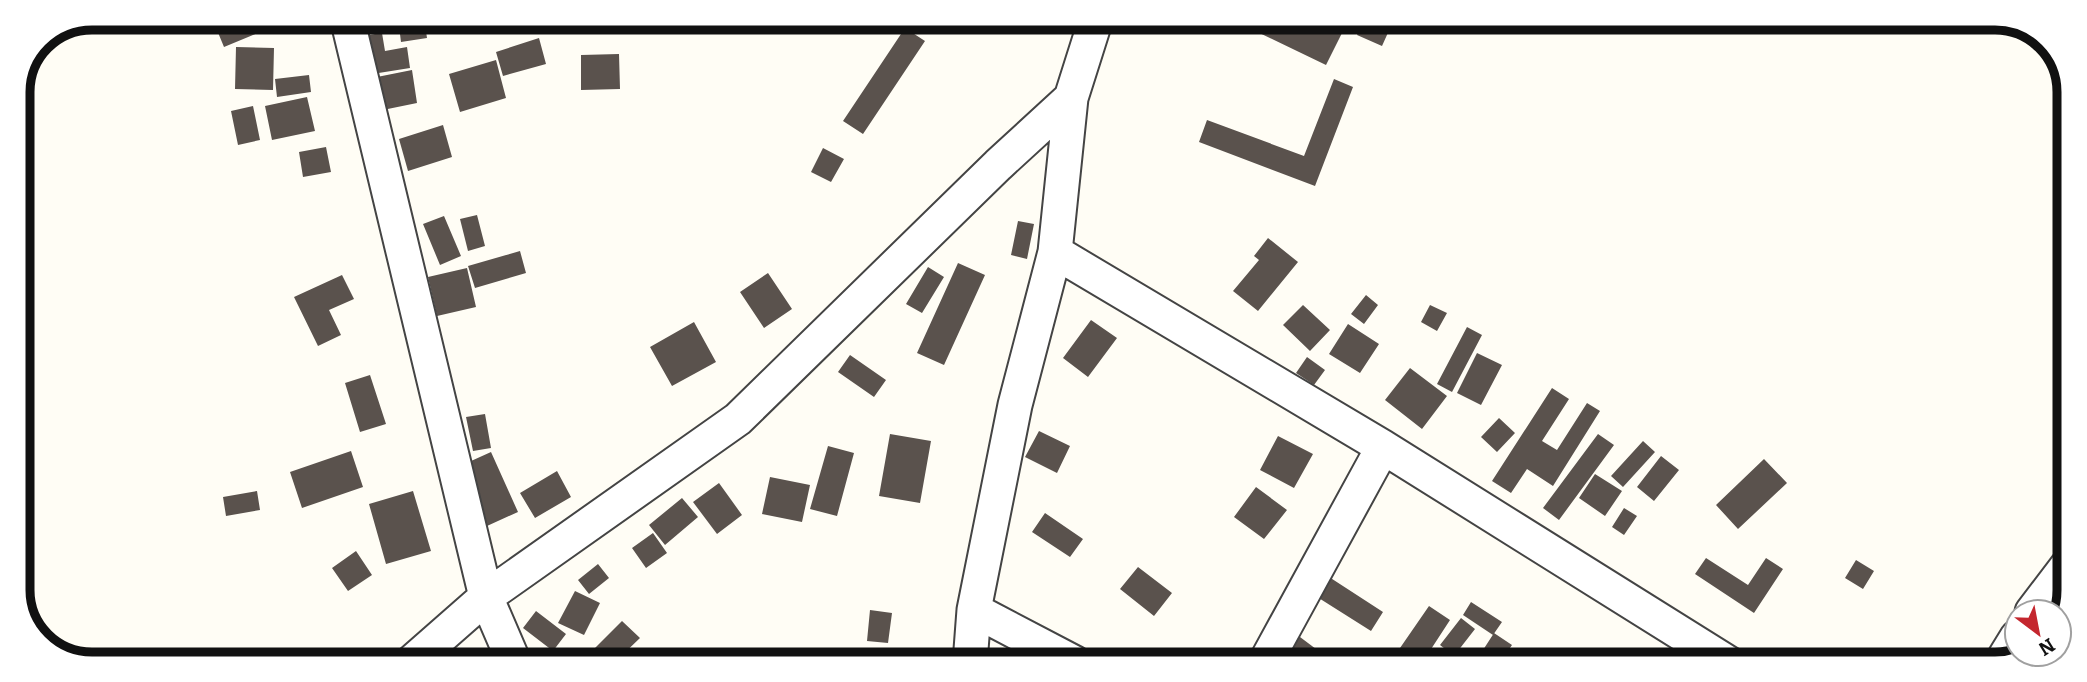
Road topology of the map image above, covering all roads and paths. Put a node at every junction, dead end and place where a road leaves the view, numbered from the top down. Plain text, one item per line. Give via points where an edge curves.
1 (350, 30) edge
2 (1093, 30) edge
3 (1071, 98) junction
4 (1055, 252) junction
5 (1384, 447) junction
6 (2057, 581) edge
7 (486, 597) junction
8 (2045, 598) edge
9 (975, 610) junction
10 (423, 652) edge
11 (510, 652) edge
12 (971, 652) edge
13 (1054, 652) edge
14 (1271, 652) edge
15 (1711, 652) edge

1 - 7 street
2 - 3 street
3 - 4 street
3 - 7 street via 737,419
4 - 5 street
4 - 9 street via 1015,405
5 - 14 street
5 - 15 street
6 - 8 street
7 - 10 street
7 - 11 street
9 - 12 street
9 - 13 street

